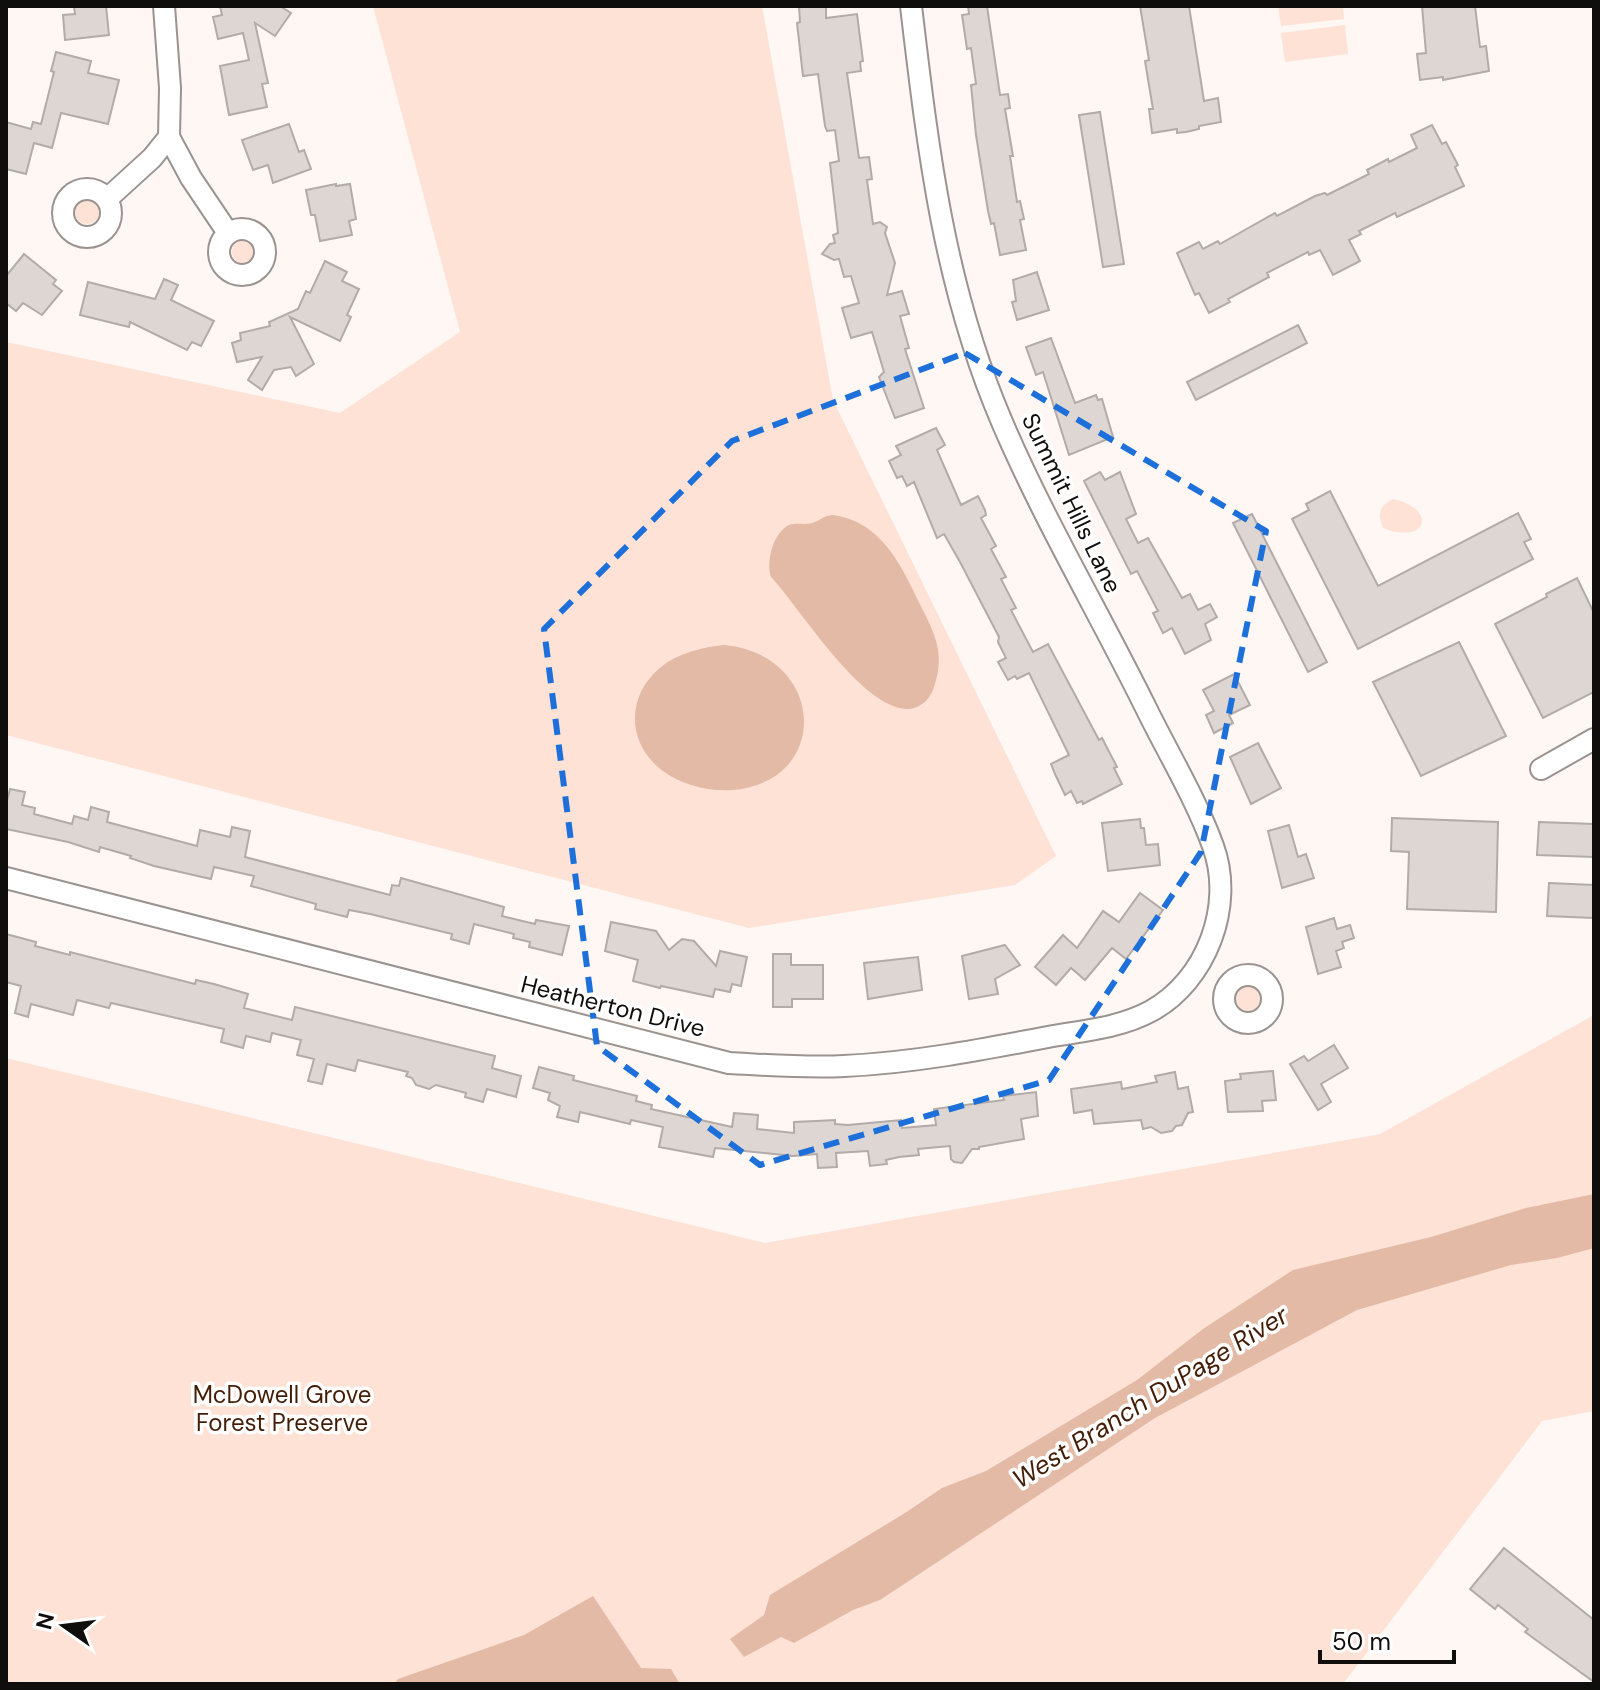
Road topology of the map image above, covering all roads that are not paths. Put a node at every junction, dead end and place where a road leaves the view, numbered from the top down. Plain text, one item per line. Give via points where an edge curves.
1 (164, 6) edge
2 (911, 6) edge
3 (169, 137) junction
4 (107, 199) dead end
5 (228, 233) dead end
6 (1594, 739) edge
7 (1541, 769) dead end
8 (6, 878) edge
9 (1198, 967) junction
10 (1228, 986) dead end

1 - 3 street
2 - 9 street, Summit Hills Lane via 936,199 963,314 986,381 1029,480 1214,848 1217,918
3 - 4 street
3 - 5 street
6 - 7 street
8 - 9 street, Heatherton Drive via 729,1063 846,1066 953,1055 1119,1024 1151,1011
9 - 10 street

